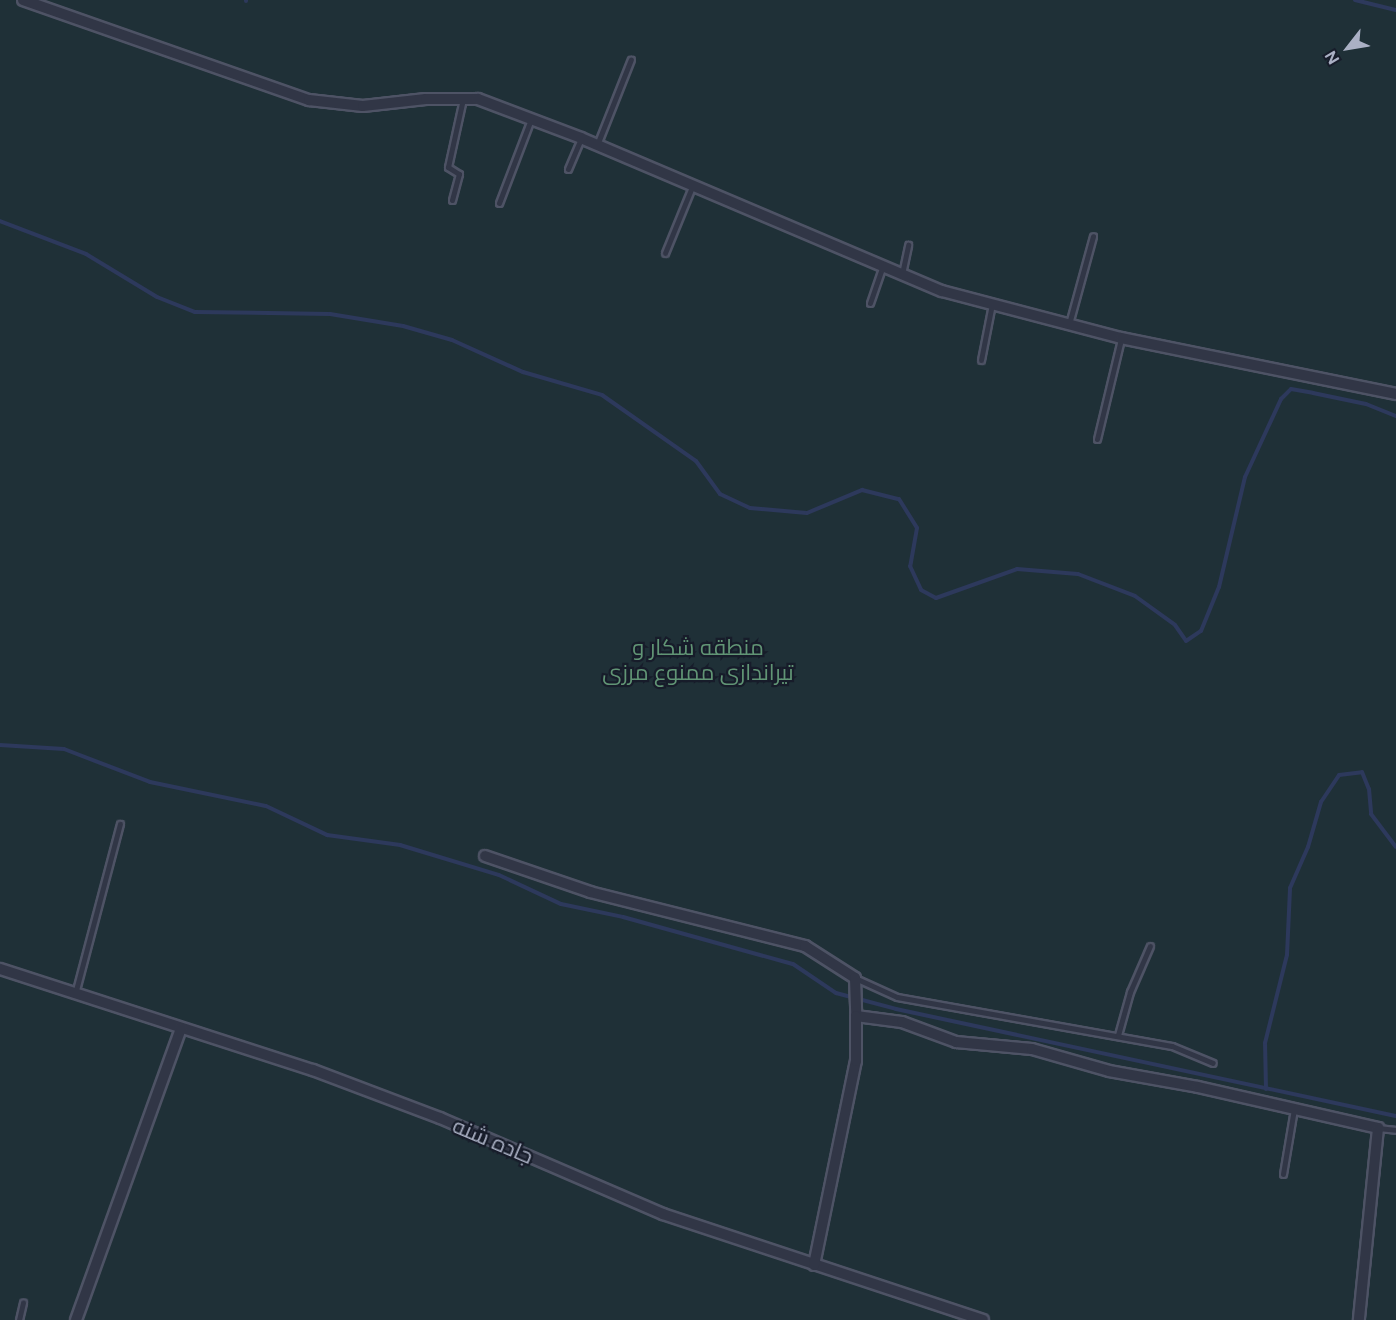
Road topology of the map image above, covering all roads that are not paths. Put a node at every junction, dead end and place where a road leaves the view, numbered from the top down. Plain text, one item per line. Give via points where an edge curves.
1 (22, 0) edge
2 (631, 59) dead end
3 (463, 99) junction
4 (531, 119) junction
5 (581, 138) junction
6 (597, 145) junction
7 (568, 169) dead end
8 (692, 187) junction
9 (452, 200) dead end
10 (499, 203) dead end
11 (1093, 236) dead end
12 (909, 245) dead end
13 (665, 253) dead end
14 (883, 266) junction
15 (902, 274) junction
16 (870, 303) dead end
17 (992, 304) junction
18 (1069, 324) junction
19 (1121, 338) junction
20 (981, 360) dead end
21 (1396, 394) edge
22 (1097, 439) dead end
23 (120, 824) dead end
24 (485, 856) dead end
25 (1150, 946) dead end
26 (0, 969) edge
27 (855, 984) junction
28 (75, 994) junction
29 (856, 1012) junction
30 (182, 1028) junction
31 (1118, 1035) junction
32 (1213, 1063) dead end
33 (1293, 1108) junction
34 (1378, 1128) junction
35 (1396, 1130) edge
36 (1283, 1174) dead end
37 (814, 1265) junction
38 (23, 1302) dead end
39 (19, 1320) edge
40 (76, 1320) edge
41 (983, 1320) edge
42 (1359, 1320) edge

1 - 3 street via 309,100 363,106
2 - 6 lane
3 - 4 street via 478,99
3 - 9 lane via 448,167 459,174
4 - 5 street
4 - 10 lane
5 - 6 street
5 - 7 lane
6 - 8 street
8 - 13 lane
8 - 14 street
11 - 18 lane
12 - 15 lane
14 - 15 street
14 - 16 lane
15 - 17 street via 942,291
17 - 18 street
17 - 20 lane
18 - 19 street
19 - 21 street
19 - 22 lane
23 - 28 lane
24 - 27 street via 590,892 806,946
25 - 31 lane via 1130,992
26 - 28 street, جاده شنه
27 - 29 street
27 - 31 lane via 897,997
28 - 30 street, جاده شنه
29 - 33 street via 902,1022 956,1042 1032,1049 1109,1071
29 - 37 street via 856,1060
30 - 37 street, جاده شنه via 313,1070 440,1118 663,1214
30 - 40 street
31 - 32 lane via 1172,1046
33 - 34 street
33 - 36 lane
34 - 35 lane
34 - 42 street
37 - 41 street, جاده شنه
38 - 39 lane

